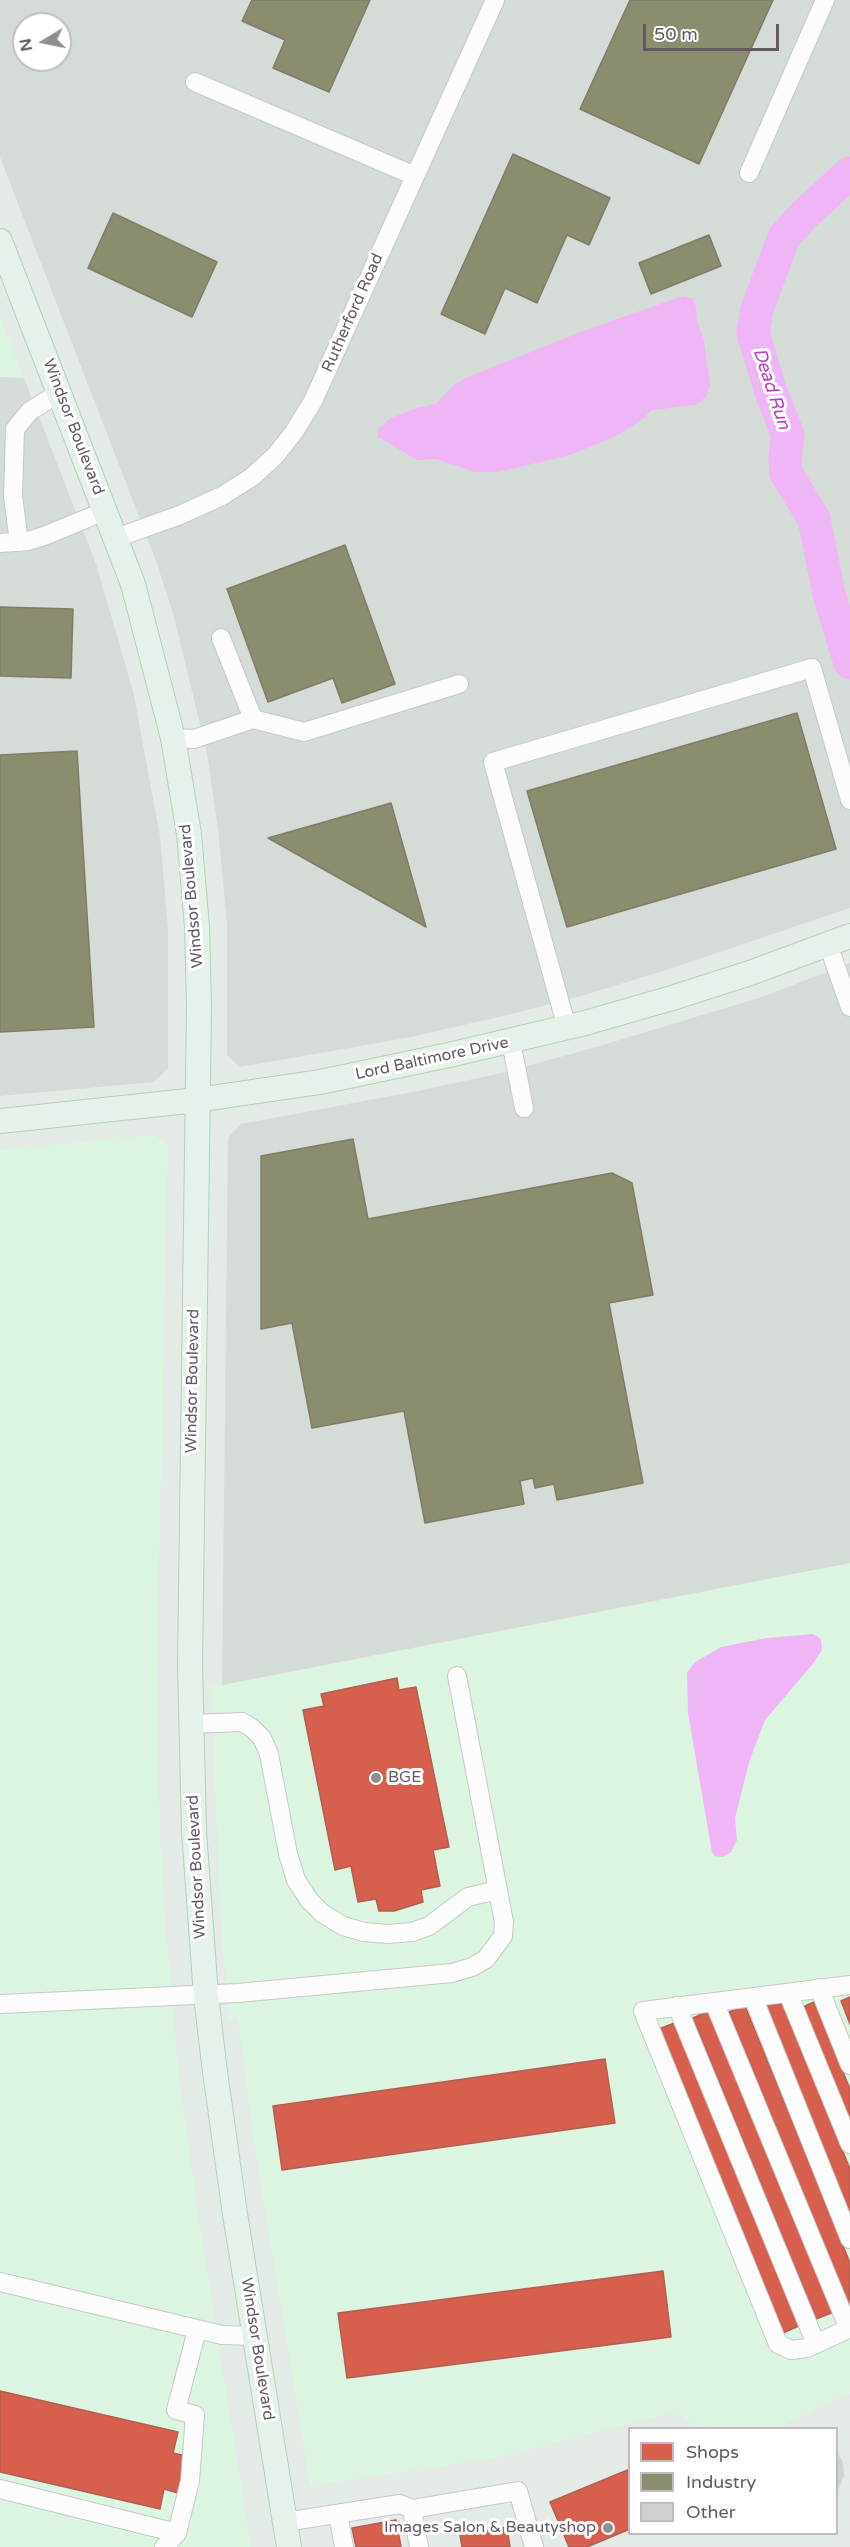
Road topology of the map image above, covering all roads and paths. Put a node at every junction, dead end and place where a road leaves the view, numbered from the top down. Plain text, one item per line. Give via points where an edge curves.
1 (495, 0) edge
2 (825, 0) edge
3 (195, 82) dead end
4 (749, 173) dead end
5 (415, 176) junction
6 (0, 241) edge
7 (59, 393) junction
8 (105, 511) junction
9 (116, 537) junction
10 (19, 542) junction
11 (0, 543) edge
12 (221, 638) dead end
13 (459, 684) dead end
14 (252, 720) junction
15 (173, 738) junction
16 (850, 800) edge
17 (839, 940) edge
18 (850, 1007) edge
19 (567, 1028) junction
20 (511, 1042) junction
21 (197, 1100) junction
22 (524, 1108) dead end
23 (0, 1121) edge
24 (457, 1676) dead end
25 (191, 1724) junction
26 (498, 1890) junction
27 (850, 1985) edge
28 (819, 1989) junction
29 (788, 1993) junction
30 (206, 1996) junction
31 (753, 1997) junction
32 (714, 2002) junction
33 (0, 2004) edge
34 (677, 2006) junction
35 (850, 2065) edge
36 (850, 2144) edge
37 (850, 2239) edge
38 (0, 2282) edge
39 (849, 2328) edge
40 (197, 2330) junction
41 (255, 2336) junction
42 (816, 2344) junction
43 (0, 2489) edge
44 (412, 2509) junction
45 (338, 2514) junction
46 (285, 2522) junction
47 (177, 2533) junction
48 (164, 2547) edge
49 (289, 2547) edge
50 (344, 2547) edge
51 (419, 2547) edge
52 (534, 2547) edge

1 - 5 street, Rutherford Road
2 - 4 street
3 - 5 street
5 - 9 street, Rutherford Road via 313,401 275,456 222,496
6 - 7 main road, Windsor Boulevard
7 - 8 main road, Windsor Boulevard
7 - 10 street via 30,411 15,429 13,496
8 - 9 main road, Windsor Boulevard
8 - 10 street via 44,537
9 - 15 main road, Windsor Boulevard via 133,584
10 - 11 street
12 - 14 street
13 - 14 street via 304,732
14 - 15 street via 194,739
15 - 21 main road, Windsor Boulevard via 189,834 197,927
16 - 19 street via 812,668 494,762
17 - 18 street
17 - 19 main road, Lord Baltimore Drive via 750,973
19 - 20 main road, Lord Baltimore Drive
20 - 21 main road, Lord Baltimore Drive via 320,1082
20 - 22 street
21 - 23 main road, Lord Baltimore Drive
21 - 25 main road, Windsor Boulevard
24 - 26 street
25 - 26 street via 242,1722 262,1738 269,1754 296,1881 322,1913 343,1926 364,1932 412,1932 429,1926 468,1897
25 - 30 main road, Windsor Boulevard
26 - 30 street via 503,1936 486,1959 472,1968
27 - 28 street
28 - 29 street
28 - 35 street
29 - 31 street
29 - 36 street
30 - 33 street
30 - 41 main road, Windsor Boulevard
31 - 32 street
31 - 37 street
32 - 34 street
32 - 39 street
34 - 42 street
34 - 42 street via 643,2011 778,2344 791,2350
38 - 40 street
39 - 42 street
40 - 41 street
40 - 47 street via 176,2410 195,2415 190,2481
41 - 46 main road, Windsor Boulevard
43 - 47 street
44 - 45 street via 400,2504
44 - 51 street
44 - 52 street via 518,2491
45 - 46 street
45 - 50 street
46 - 49 main road, Windsor Boulevard
47 - 48 street

